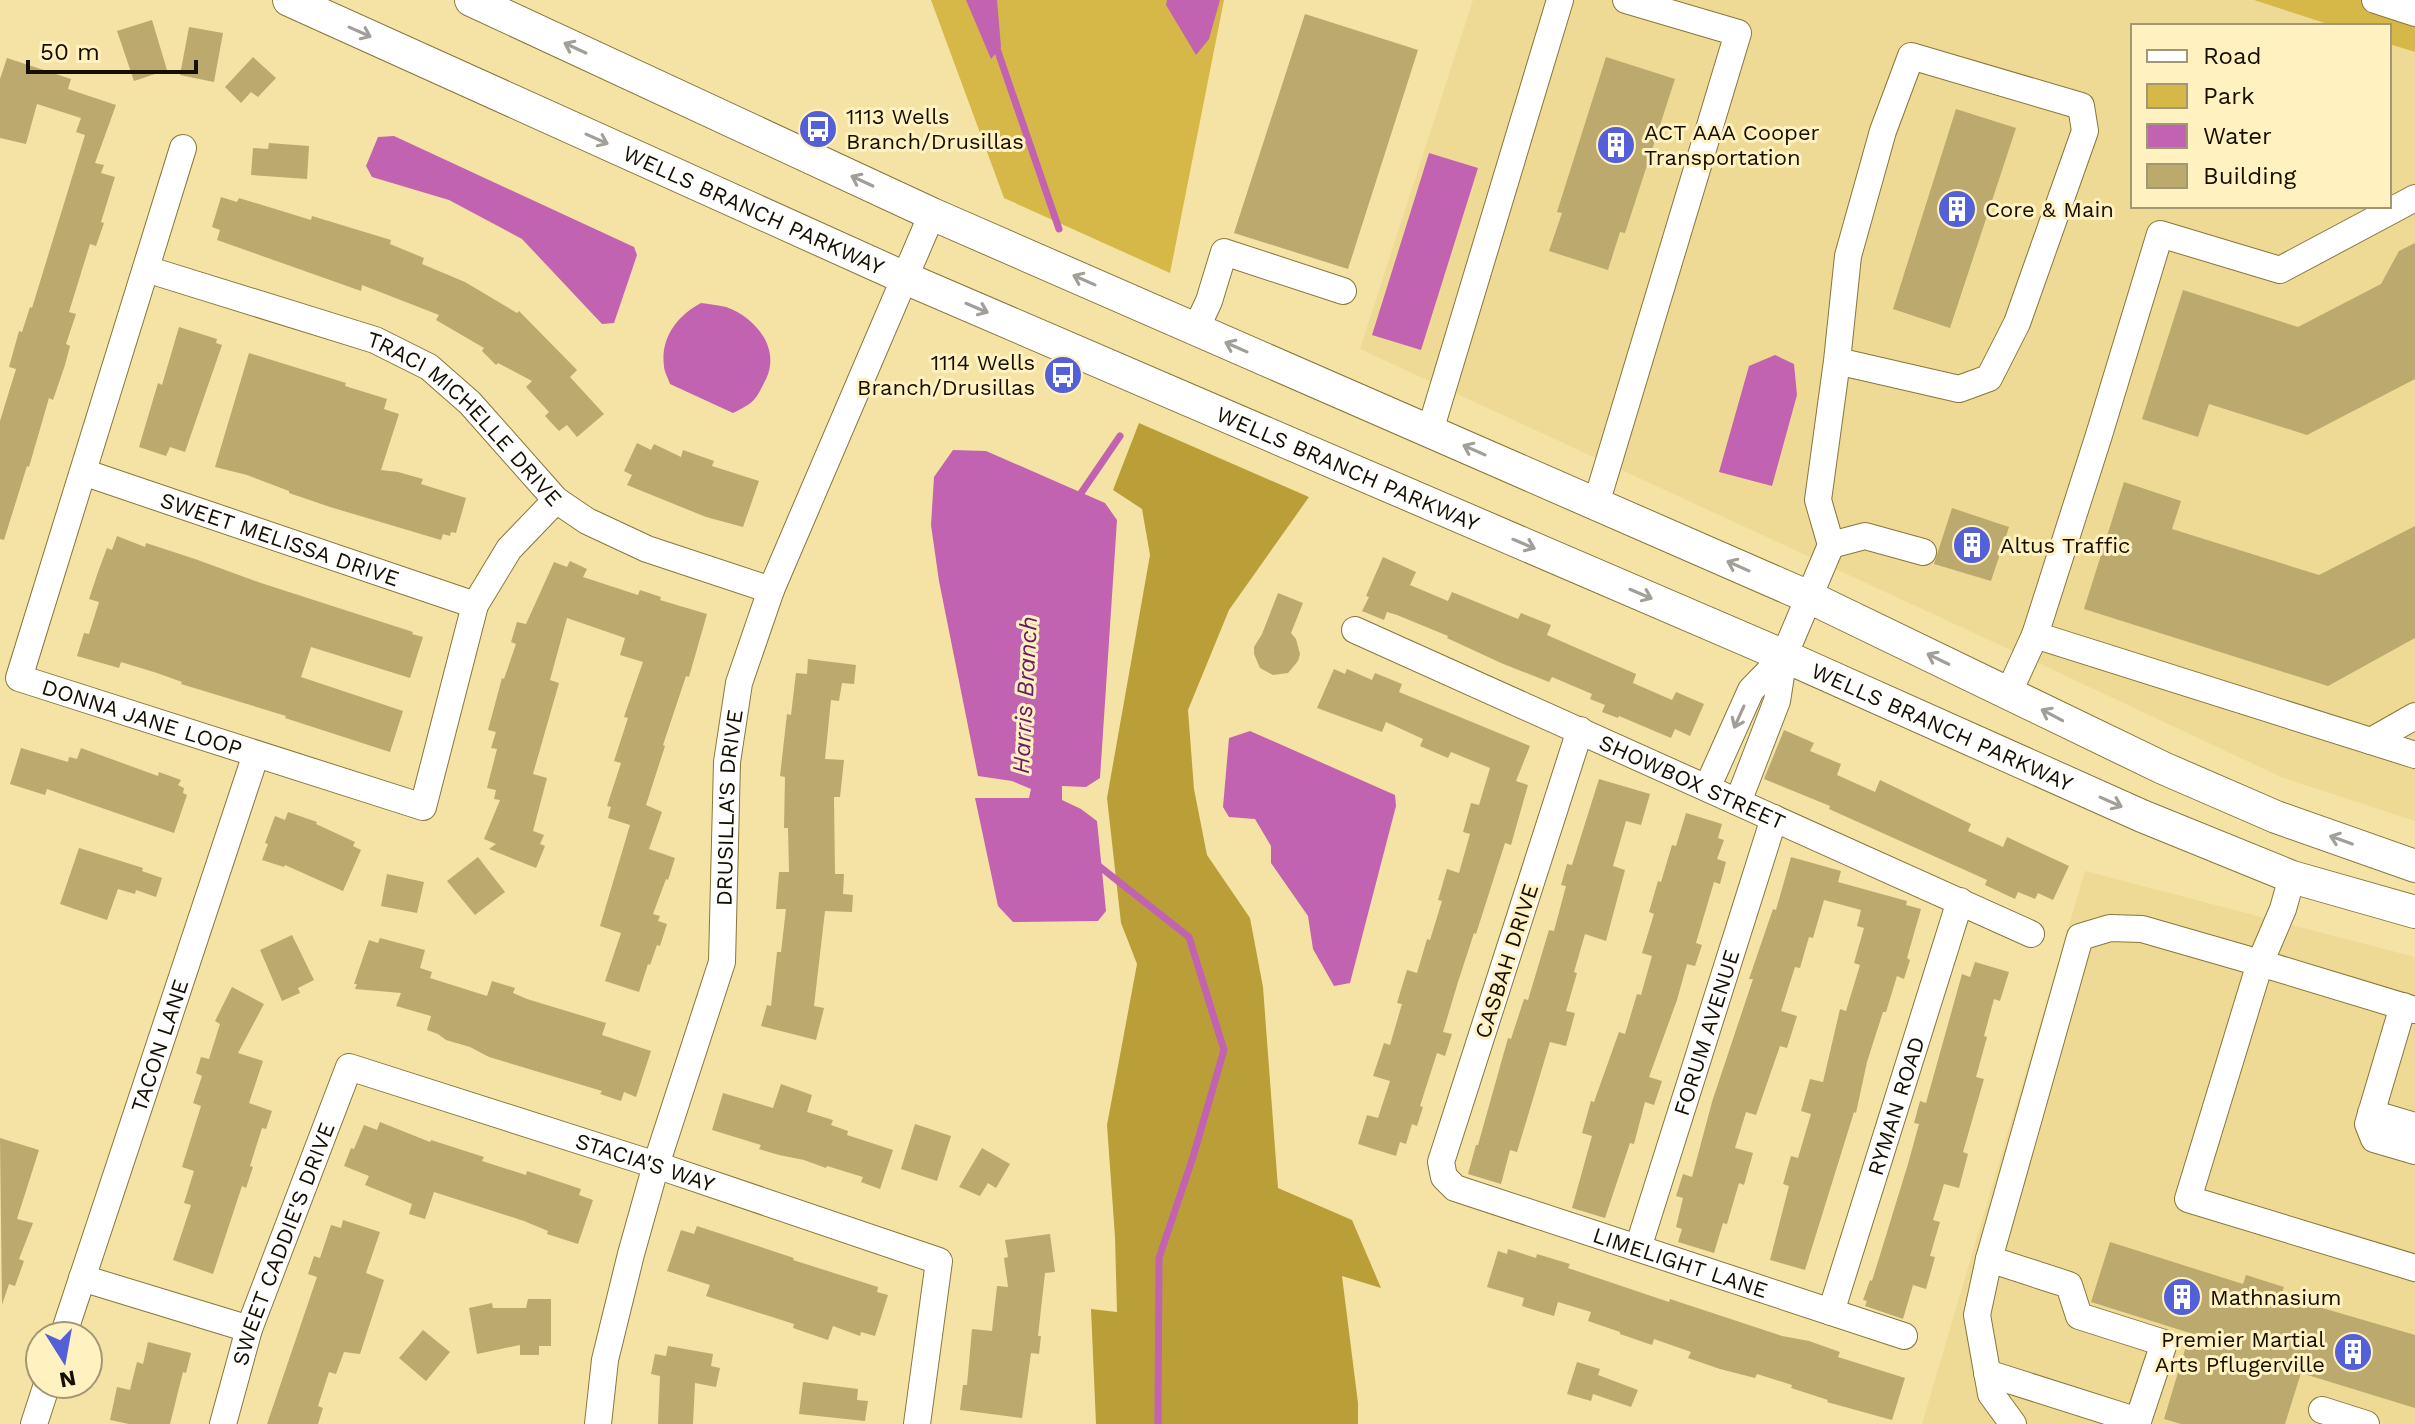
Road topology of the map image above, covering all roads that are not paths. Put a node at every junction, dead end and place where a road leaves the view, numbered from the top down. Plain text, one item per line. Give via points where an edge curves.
1 (289, 0) edge
2 (471, 0) edge
3 (1560, 0) edge
4 (1626, 0) edge
5 (2375, 0) edge
6 (2409, 7) edge
7 (183, 148) dead end
8 (2415, 198) edge
9 (932, 214) junction
10 (146, 269) junction
11 (905, 278) junction
12 (1343, 291) dead end
13 (1196, 329) junction
14 (1837, 361) junction
15 (1430, 431) junction
16 (83, 472) junction
17 (556, 500) junction
18 (1596, 504) junction
19 (1831, 545) junction
20 (1923, 552) dead end
21 (771, 590) junction
22 (1809, 597) junction
23 (475, 605) junction
24 (1355, 630) dead end
25 (2035, 635) junction
26 (1784, 656) junction
27 (2009, 692) junction
28 (2415, 716) edge
29 (1580, 730) junction
30 (2371, 741) junction
31 (256, 754) junction
32 (2415, 755) edge
33 (1707, 788) junction
34 (1738, 802) junction
35 (1774, 818) junction
36 (2415, 866) edge
37 (2292, 877) junction
38 (2415, 895) edge
39 (1960, 901) junction
40 (2415, 912) edge
41 (2031, 934) dead end
42 (2260, 963) junction
43 (2409, 1008) edge
44 (349, 1067) joint
45 (2371, 1113) junction
46 (2415, 1126) edge
47 (2415, 1151) edge
48 (656, 1165) junction
49 (1455, 1188) joint
50 (1638, 1248) junction
51 (1989, 1259) junction
52 (2415, 1268) edge
53 (82, 1278) junction
54 (1831, 1312) junction
55 (68, 1320) edge
56 (249, 1329) junction
57 (1904, 1336) dead end
58 (1987, 1373) junction
59 (42, 1400) edge
60 (2322, 1410) dead end
61 (2138, 1423) edge
62 (34, 1424) edge
63 (223, 1424) edge
64 (598, 1424) edge
65 (917, 1424) edge
66 (2013, 1424) edge
67 (2366, 1424) edge

1 -> 11 main road, WELLS BRANCH PARKWAY
9 -> 2 main road
3 - 15 street
4 - 18 street via 1738,33
5 - 6 street
7 - 10 street, DONNA JANE LOOP
8 - 25 street via 2280,270 2160,234
9 - 11 street, DRUSILLA'S DRIVE
13 -> 9 main road
10 - 16 street, DONNA JANE LOOP
10 - 17 street, TRACI MICHELLE DRIVE via 375,340 429,367 470,403
11 - 21 street, DRUSILLA'S DRIVE
11 -> 26 main road, WELLS BRANCH PARKWAY
12 - 13 street via 1224,252
15 -> 13 main road
14 - 14 street via 1959,389 1989,378 2017,323 2085,131 2081,106 1911,56 1883,131 1848,256
14 - 19 street via 1818,500
18 -> 15 main road
16 - 23 street, SWEET MELISSA DRIVE
16 - 31 street, DONNA JANE LOOP via 19,678
17 - 21 street, TRACI MICHELLE DRIVE via 647,549
17 - 23 street, DONNA JANE LOOP via 509,549
22 -> 18 main road
19 - 20 street via 1865,536
19 - 22 street
21 - 48 street, DRUSILLA'S DRIVE via 739,683 727,762 722,962
22 - 26 street
27 -> 22 main road
23 - 31 street, DONNA JANE LOOP via 423,807
24 - 29 street, SHOWBOX STREET
25 - 27 street
25 - 30 street
26 -> 33 street via 1751,690
26 - 34 street via 1777,701
26 -> 37 main road, WELLS BRANCH PARKWAY
36 -> 27 main road via 2276,817 2108,743
28 - 30 street
29 - 33 street, SHOWBOX STREET
29 - 49 street, CASBAH DRIVE via 1441,1162 1444,1177
30 - 32 street
31 - 53 street, TACON LANE
33 - 34 street, SHOWBOX STREET
34 - 35 street, SHOWBOX STREET
35 - 39 street, SHOWBOX STREET
35 - 50 street, FORUM AVENUE
37 - 38 main road via 2330,869
37 - 40 main road, WELLS BRANCH PARKWAY
37 - 42 street
39 - 41 street, SHOWBOX STREET
39 - 54 street, RYMAN ROAD
42 - 43 street
42 - 51 street via 2142,929 2110,928 2080,937
42 - 52 street via 2188,1199
43 - 45 street
44 - 48 street, STACIA'S WAY
44 - 56 street, SWEET CADDIE'S DRIVE
45 - 46 street
45 - 47 street via 2368,1124 2374,1139
48 - 64 street, DRUSILLA'S DRIVE via 605,1360
48 - 65 street, STACIA'S WAY via 939,1261
49 - 50 street, LIMELIGHT LANE
50 - 54 street, LIMELIGHT LANE
51 - 58 street via 1977,1315
51 - 61 street via 2069,1285 2079,1316 2164,1343
53 - 55 street, TACON LANE
53 - 56 street
54 - 57 street, LIMELIGHT LANE
56 - 63 street, SWEET CADDIE'S DRIVE
58 - 61 street
58 - 66 street via 1991,1394
59 - 62 street
60 - 67 street

